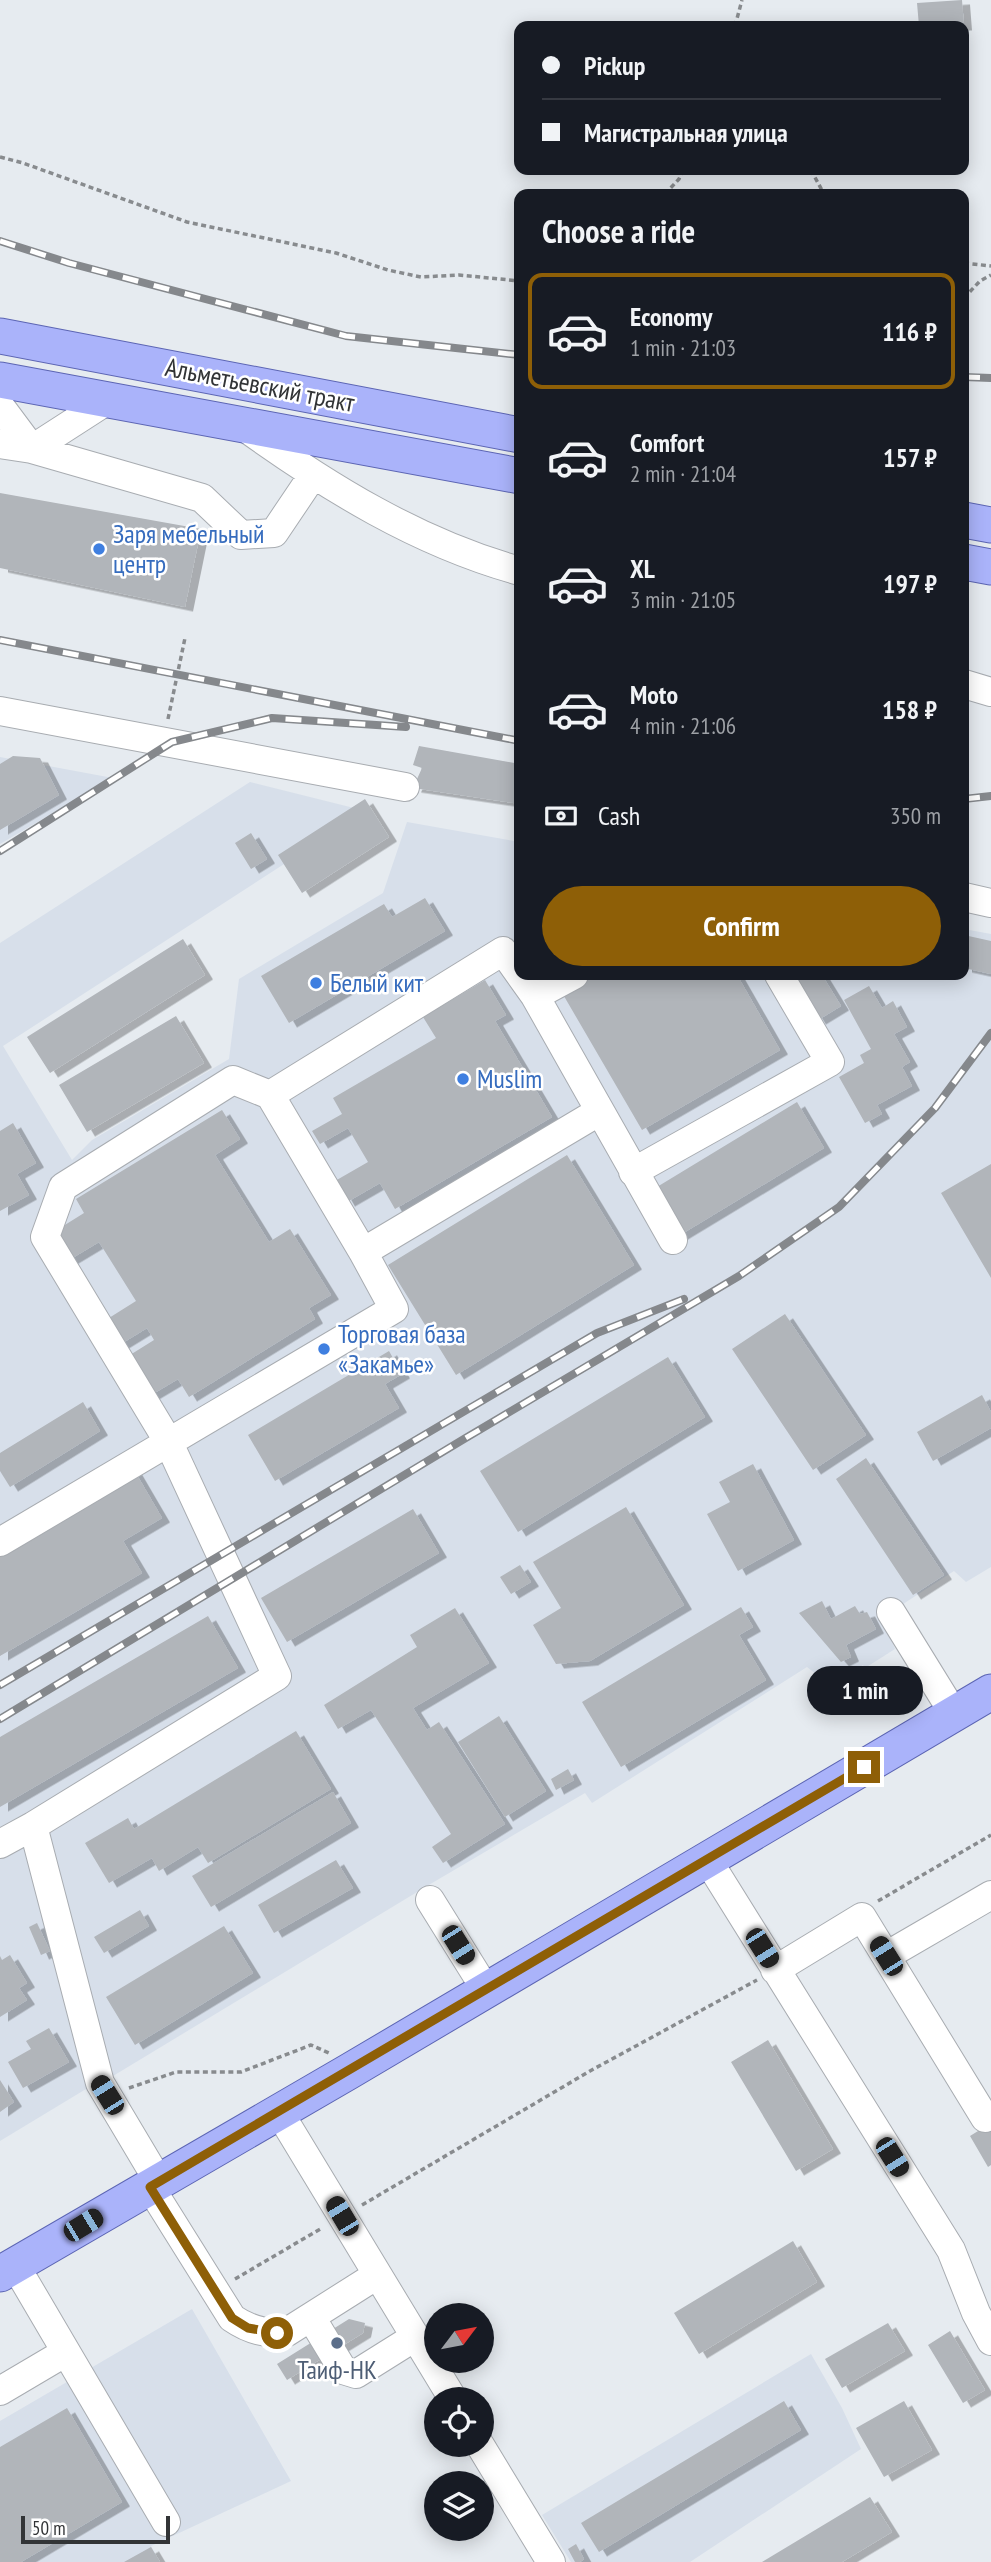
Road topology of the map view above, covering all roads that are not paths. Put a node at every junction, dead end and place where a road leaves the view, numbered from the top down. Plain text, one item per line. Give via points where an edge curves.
1 (0, 336) edge
2 (0, 380) edge
3 (107, 400) junction
4 (0, 406) edge
5 (240, 425) junction
6 (514, 434) edge
7 (0, 444) edge
8 (32, 450) junction
9 (313, 475) junction
10 (514, 475) edge
11 (969, 521) edge
12 (991, 525) edge
13 (969, 563) edge
14 (991, 567) edge
15 (514, 569) edge
16 (969, 685) edge
17 (991, 692) edge
18 (0, 711) edge
19 (405, 787) dead end
20 (969, 898) edge
21 (991, 903) edge
22 (514, 966) edge
23 (524, 980) edge
24 (565, 980) edge
25 (782, 980) edge
26 (535, 996) junction
27 (270, 1095) junction
28 (600, 1111) junction
29 (633, 1172) junction
30 (673, 1240) dead end
31 (363, 1252) junction
32 (168, 1441) junction
33 (0, 1542) edge
34 (891, 1612) dead end
35 (991, 1692) edge
36 (954, 1714) junction
37 (33, 1826) junction
38 (0, 1844) edge
39 (707, 1859) junction
40 (991, 1895) edge
41 (430, 1900) dead end
42 (886, 1956) junction
43 (775, 1970) junction
44 (486, 1990) junction
45 (279, 2112) junction
46 (985, 2118) dead end
47 (155, 2184) junction
48 (8, 2269) edge
49 (377, 2275) junction
50 (311, 2317) junction
51 (415, 2337) junction
52 (991, 2341) edge
53 (66, 2352) junction
54 (446, 2387) edge
55 (0, 2391) edge
56 (487, 2457) edge
57 (166, 2522) dead end
58 (551, 2562) edge

1 - 6 main road, Альметьевский тракт
2 - 3 main road, Альметьевский тракт
3 - 5 main road, Альметьевский тракт
3 - 8 street
4 - 8 street
5 - 9 street
5 - 10 main road, Альметьевский тракт
7 - 8 street
8 - 9 street via 202,498 241,535 274,533
9 - 15 street via 425,536
11 - 12 main road
13 - 14 main road
16 - 17 street
18 - 19 street
20 - 21 street
22 - 27 street via 503,951
23 - 26 street
24 - 26 street
25 - 29 street via 830,1062
26 - 28 street
27 - 31 street
27 - 32 street via 233,1080 210,1094 63,1187 45,1237
28 - 29 street
28 - 31 street
29 - 30 street
31 - 32 street via 394,1310
32 - 33 street
32 - 37 street via 277,1676
34 - 36 street
35 - 36 main road
36 - 39 main road
37 - 38 street
37 - 47 street via 100,2083
39 - 43 street
39 - 44 main road
40 - 42 street
41 - 44 street
42 - 43 street via 862,1917
42 - 46 street
43 - 52 street via 950,2250
44 - 45 main road
45 - 47 main road
45 - 49 street
47 - 48 main road
47 - 50 street via 232,2318 270,2333 287,2332
48 - 53 street
49 - 50 street
49 - 51 street
50 - 51 street via 349,2373 356,2374
51 - 54 street
53 - 55 street
53 - 57 street
56 - 58 street

